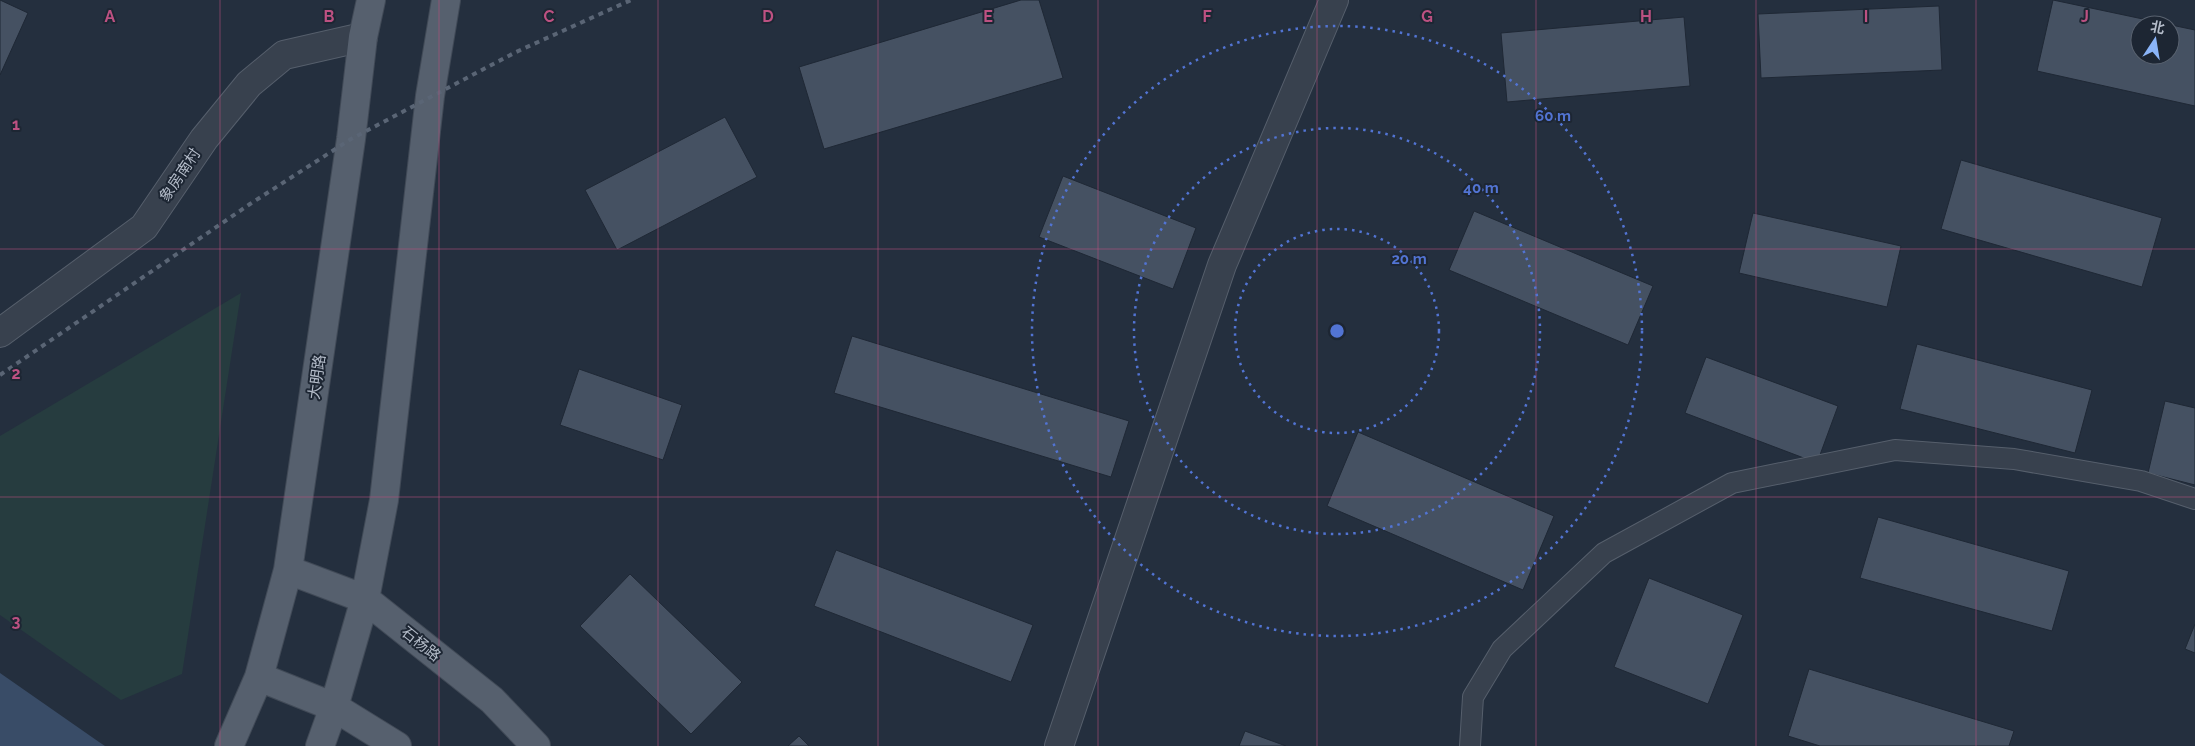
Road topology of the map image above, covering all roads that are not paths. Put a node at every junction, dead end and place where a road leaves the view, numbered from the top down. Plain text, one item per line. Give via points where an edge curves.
1 (371, 0) edge
2 (446, 0) edge
3 (1334, 0) edge
4 (363, 37) junction
5 (0, 332) edge
6 (2195, 499) edge
7 (288, 570) junction
8 (364, 599) junction
9 (259, 677) junction
10 (334, 707) junction
11 (231, 740) edge
12 (320, 746) edge
13 (397, 746) edge
14 (536, 746) edge
15 (1059, 746) edge
16 (1470, 746) edge

1 - 4 main road, 大明路
2 - 8 main road via 430,96 384,500
3 - 15 street via 1222,265
4 - 5 street, 象房南村 via 284,55 249,84 204,139 144,227
4 - 7 main road, 大明路
6 - 16 lane via 2141,481 2014,459 1894,450 1732,483 1604,553 1502,649 1473,697
7 - 8 main road, 石杨路
7 - 9 main road, 大明路
8 - 10 main road
8 - 14 main road, 石杨路 via 492,700
9 - 10 main road
9 - 11 main road, 大明路
10 - 12 main road
10 - 13 main road

